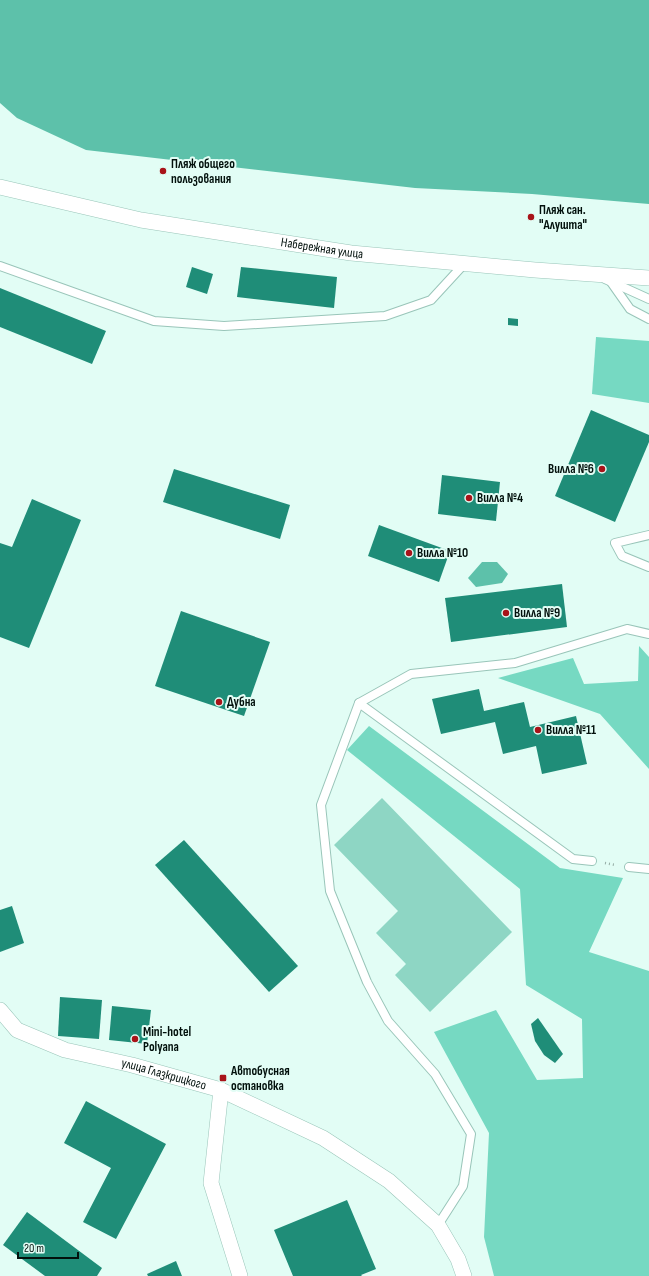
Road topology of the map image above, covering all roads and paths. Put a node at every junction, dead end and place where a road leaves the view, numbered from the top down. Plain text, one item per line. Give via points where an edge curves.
1 (0, 187) edge
2 (465, 263) junction
3 (0, 266) edge
4 (593, 274) junction
5 (649, 278) edge
6 (611, 282) junction
7 (649, 299) edge
8 (649, 319) edge
9 (649, 534) edge
10 (649, 567) edge
11 (649, 634) edge
12 (359, 704) junction
13 (592, 861) joint
14 (630, 867) joint
15 (649, 869) edge
16 (0, 1010) edge
17 (221, 1090) junction
18 (438, 1225) junction
19 (240, 1276) edge
20 (464, 1276) edge

1 - 2 street, Набережная улица via 148,221 351,253
2 - 3 lane via 431,300 385,316 224,326 154,321
2 - 4 street, Набережная улица
4 - 5 street, Набережная улица
4 - 6 lane
6 - 7 lane
6 - 8 lane via 630,309
9 - 10 lane via 615,543 622,556
11 - 12 lane via 627,629 515,663 412,674
12 - 13 lane via 573,859
12 - 18 lane via 321,805 330,891 367,982 388,1021 435,1074 471,1134 462,1186
13 - 14 path
14 - 15 lane
16 - 17 street, улица Глазкрицкого via 17,1030 65,1050 132,1065
17 - 18 street via 323,1138 389,1181
17 - 19 street, улица Глазкрицкого via 211,1183
18 - 20 street via 458,1259

